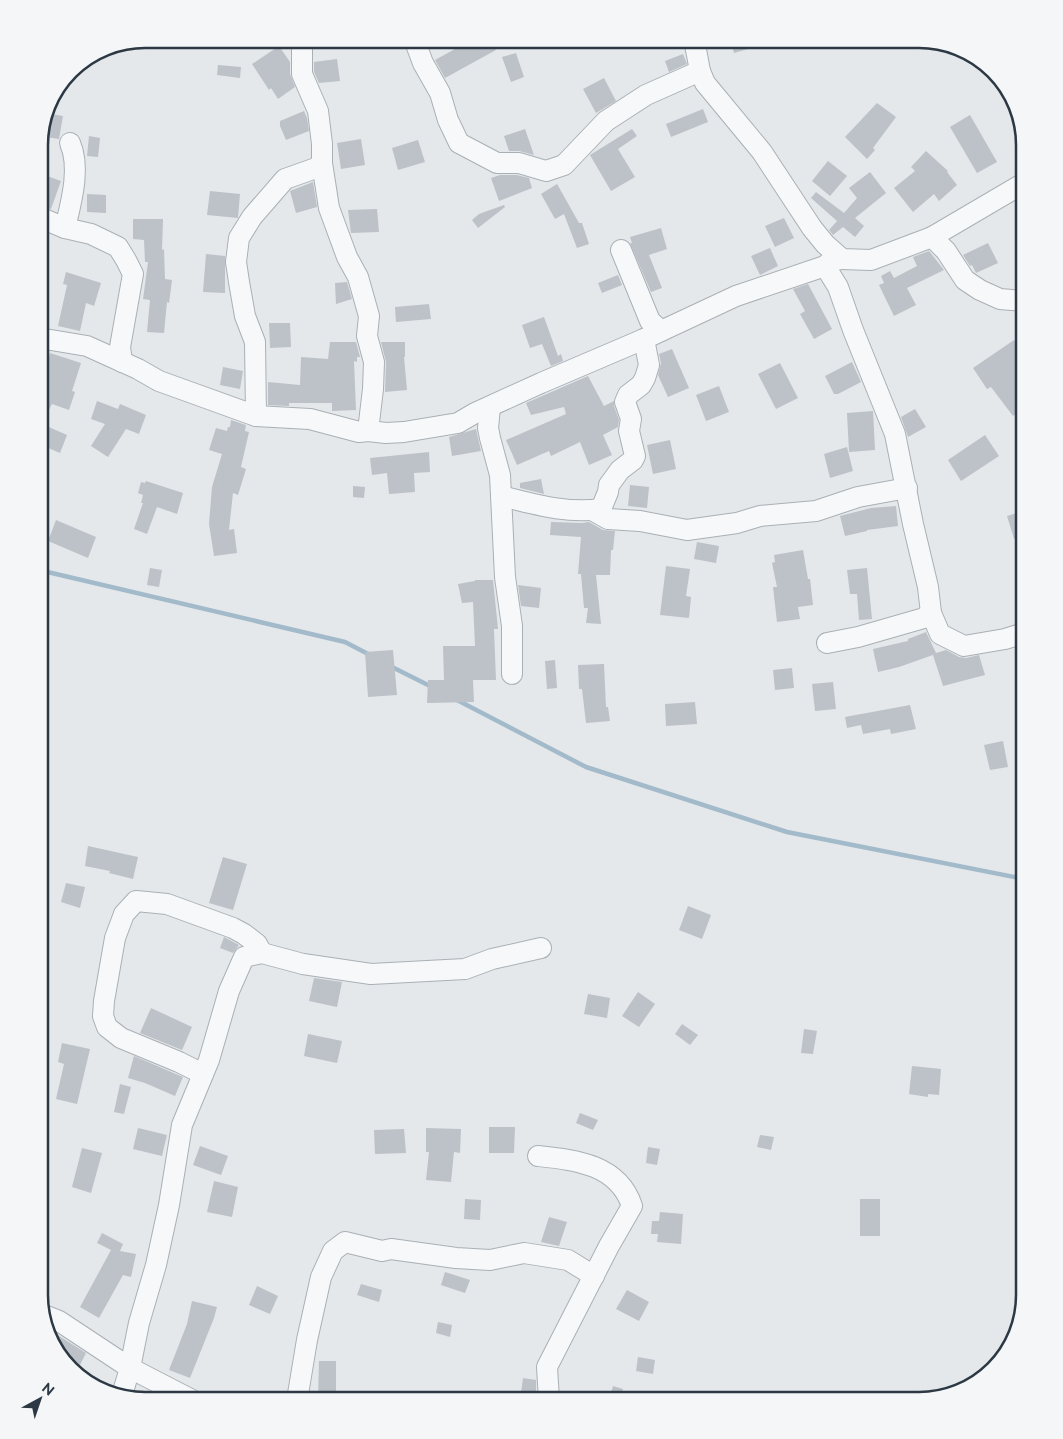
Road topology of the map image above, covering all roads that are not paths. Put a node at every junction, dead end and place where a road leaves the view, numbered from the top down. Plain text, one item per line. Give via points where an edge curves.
1 (302, 48) edge
2 (417, 48) edge
3 (696, 48) edge
4 (700, 71) junction
5 (70, 143) dead end
6 (322, 163) junction
7 (1016, 188) edge
8 (48, 221) edge
9 (65, 228) junction
10 (932, 238) junction
11 (621, 250) dead end
12 (833, 262) junction
13 (1016, 300) edge
14 (653, 335) junction
15 (48, 340) edge
16 (122, 362) junction
17 (490, 408) junction
18 (256, 416) junction
19 (368, 432) junction
20 (907, 488) junction
21 (501, 496) junction
22 (592, 510) junction
23 (931, 613) junction
24 (1016, 636) edge
25 (827, 644) dead end
26 (512, 674) dead end
27 (541, 948) dead end
28 (262, 953) junction
29 (203, 1074) junction
30 (538, 1156) dead end
31 (594, 1276) junction
32 (50, 1318) edge
33 (130, 1368) junction
34 (124, 1390) edge
35 (175, 1391) edge
36 (298, 1391) edge
37 (548, 1392) edge

1 - 6 street via 302,74 318,111
2 - 4 street via 440,93 459,143 497,163 519,164 546,171 564,165 606,121 646,95
3 - 4 street
4 - 12 street via 705,83 762,152 825,244
5 - 9 street via 74,151 74,189
6 - 18 street via 285,179 252,217 239,238 236,262 239,282 245,316 255,342
6 - 19 street via 329,208 368,310 367,336 374,362
7 - 10 street
8 - 9 street
9 - 16 street via 91,234 118,247 133,274 120,347
10 - 12 street via 871,260
10 - 13 street via 946,251 965,280 1000,299
11 - 14 street
12 - 14 street via 736,296
12 - 20 street via 853,330 895,434
14 - 17 street
14 - 22 street via 646,378 625,402 636,456 609,485 600,509
15 - 16 street via 87,346
16 - 18 street via 159,381
17 - 19 street via 458,423 404,432
17 - 21 street via 489,433 500,475
18 - 19 street via 310,419
20 - 22 street via 858,496 816,511 760,516 737,523 687,530 608,519
20 - 23 street
21 - 22 street via 562,510
21 - 26 street via 505,577 512,626
23 - 24 street via 940,634 964,646
23 - 25 street via 924,618
27 - 28 street via 465,969 371,974 303,964
28 - 29 street via 244,957 229,991
28 - 29 street via 257,944 244,934 167,904 136,901 124,914 115,938 104,1001 103,1016 107,1027 121,1038
29 - 33 street via 182,1125 167,1214
30 - 31 street via 578,1161 603,1170 627,1192 632,1206
31 - 36 street via 568,1260 524,1253 490,1260 456,1258 391,1249 382,1251 345,1242 333,1251 320,1276
31 - 37 street via 547,1367
32 - 33 street
33 - 34 street
33 - 35 street

